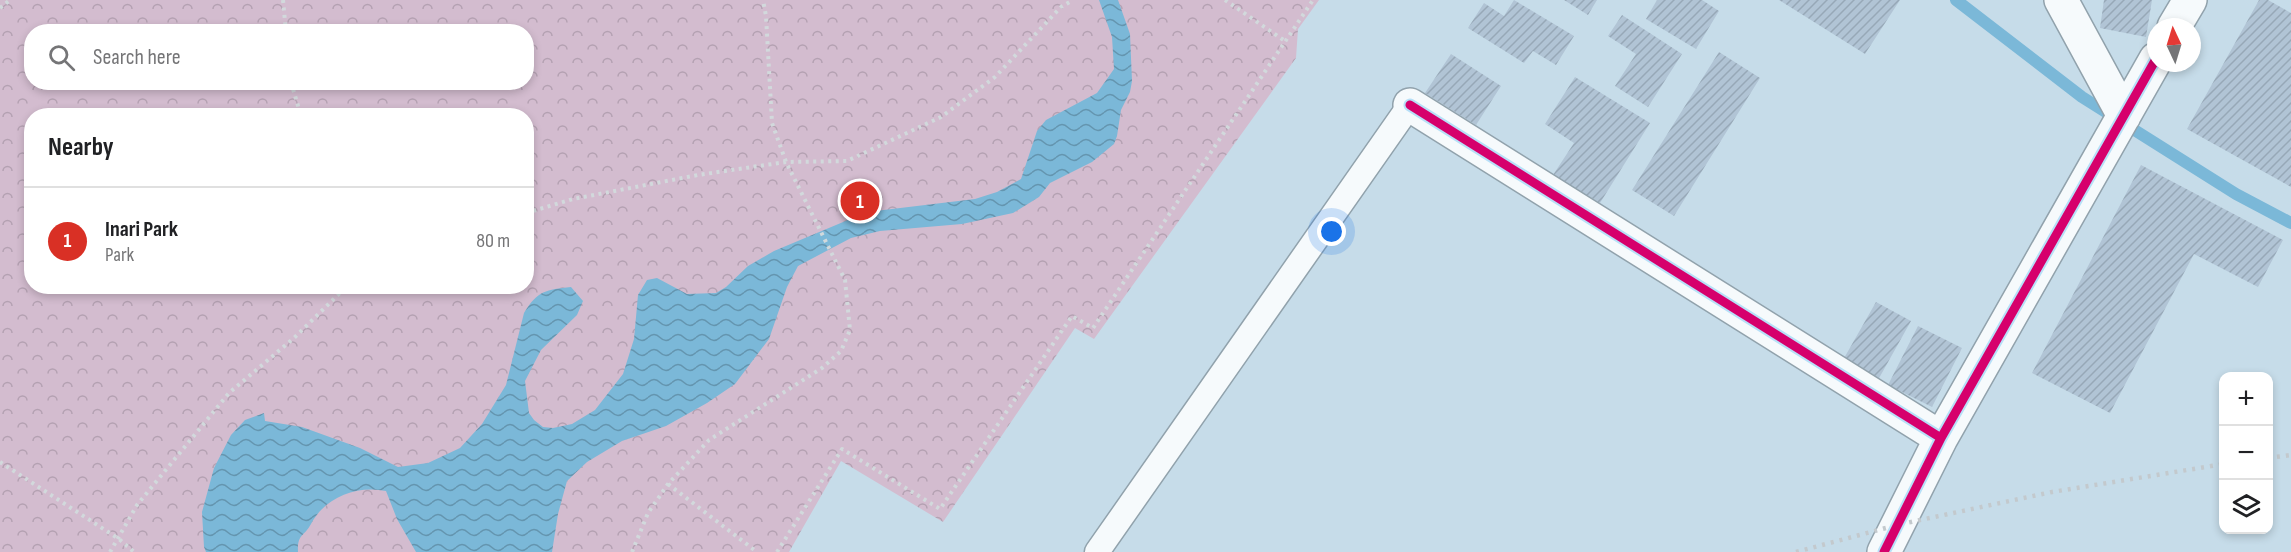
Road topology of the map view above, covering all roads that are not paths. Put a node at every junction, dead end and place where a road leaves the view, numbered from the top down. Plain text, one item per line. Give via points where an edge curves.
1 (2061, 0) edge
2 (2190, 0) edge
3 (2179, 18) edge
4 (2149, 72) edge
5 (1410, 105) joint
6 (2124, 116) junction
7 (1941, 438) junction
8 (1097, 552) edge
9 (1884, 552) edge

1 - 6 street
2 - 3 street
4 - 6 street
5 - 7 street
5 - 8 lane
6 - 7 street
7 - 9 street

